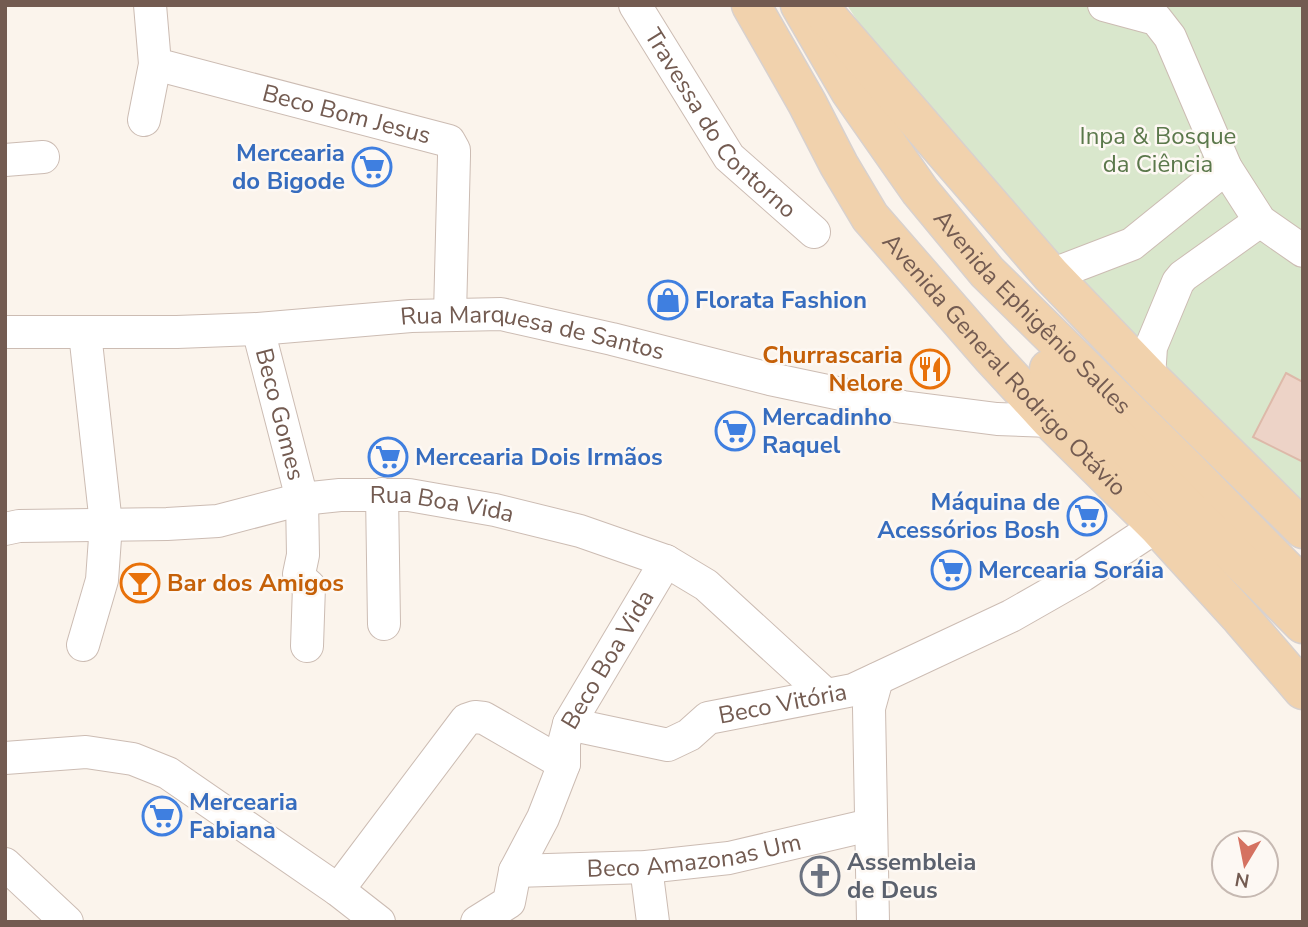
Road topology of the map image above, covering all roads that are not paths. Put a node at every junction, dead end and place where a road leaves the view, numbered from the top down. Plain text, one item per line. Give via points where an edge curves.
1 (150, 5) edge
2 (635, 5) edge
3 (751, 5) edge
4 (800, 5) edge
5 (818, 5) edge
6 (1104, 5) edge
7 (155, 64) junction
8 (807, 103) junction
9 (144, 120) dead end
10 (43, 157) dead end
11 (5, 160) edge
12 (1226, 168) junction
13 (1260, 221) junction
14 (814, 232) dead end
15 (1303, 251) edge
16 (1051, 275) junction
17 (450, 314) junction
18 (258, 329) junction
19 (5, 332) edge
20 (85, 332) junction
21 (1149, 377) junction
22 (1051, 421) junction
23 (382, 494) junction
24 (302, 499) junction
25 (106, 524) junction
26 (1157, 526) junction
27 (5, 529) edge
28 (1303, 529) edge
29 (666, 561) junction
30 (1303, 587) edge
31 (384, 624) dead end
32 (1303, 624) edge
33 (83, 645) dead end
34 (307, 646) dead end
35 (877, 679) junction
36 (1303, 691) edge
37 (825, 694) junction
38 (569, 724) junction
39 (5, 758) edge
40 (564, 764) junction
41 (870, 825) junction
42 (5, 864) edge
43 (646, 867) junction
44 (515, 871) junction
45 (338, 890) junction
46 (513, 912) edge
47 (67, 922) edge
48 (379, 922) edge
49 (477, 922) edge
50 (653, 922) edge
51 (873, 922) edge

1 - 7 street
2 - 14 street, Travessa do Contorno via 729,157
3 - 8 main road, Avenida General Rodrigo Otávio
4 - 30 main road, Avenida Ephigênio Salles via 850,91 920,191 1003,288
5 - 16 main road
6 - 12 street via 1156,19 1170,37
7 - 9 street
7 - 17 street, Beco Bom Jesus via 449,141 454,150
8 - 22 main road, Avenida General Rodrigo Otávio via 870,216
8 - 32 main road, Avenida Ephigênio Salles via 993,311
10 - 11 street
12 - 13 street
12 - 16 street via 1132,244
13 - 15 street
13 - 21 street via 1182,276 1151,348
16 - 21 main road
17 - 18 street, Rua Marquesa de Santos
17 - 22 street, Rua Marquesa de Santos via 501,314 903,407
18 - 20 street, Rua Marquesa de Santos
18 - 24 street, Beco Gomes
19 - 20 street, Rua Marquesa de Santos
20 - 25 street
21 - 28 main road
22 - 26 main road, Avenida General Rodrigo Otávio
23 - 24 street, Rua Boa Vida
23 - 29 street, Rua Boa Vida via 495,510 580,531
23 - 31 street
24 - 25 street, Rua Boa Vida via 218,521
24 - 34 street, Beco Gomes via 299,574 309,586
25 - 27 street, Rua Boa Vida
25 - 33 street via 102,580
26 - 35 street, Beco Vitória via 1011,616
26 - 36 main road, Avenida General Rodrigo Otávio
29 - 37 street, Rua Boa Vida via 706,585
29 - 38 street, Beco Boa Vida
35 - 37 street, Beco Vitória via 853,690
35 - 41 street via 869,708
37 - 38 street, Beco Vitória via 708,718 668,745
38 - 40 street, Beco Boa Vida
39 - 45 street via 86,752 133,759 156,768
40 - 44 street, Beco Boa Vida
40 - 45 street via 484,718 466,720
41 - 43 street, Beco Amazonas Um via 729,858
41 - 51 street
42 - 47 street
43 - 44 street, Beco Amazonas Um
43 - 50 street
44 - 46 street, Beco Boa Vida
45 - 48 street
46 - 49 street

